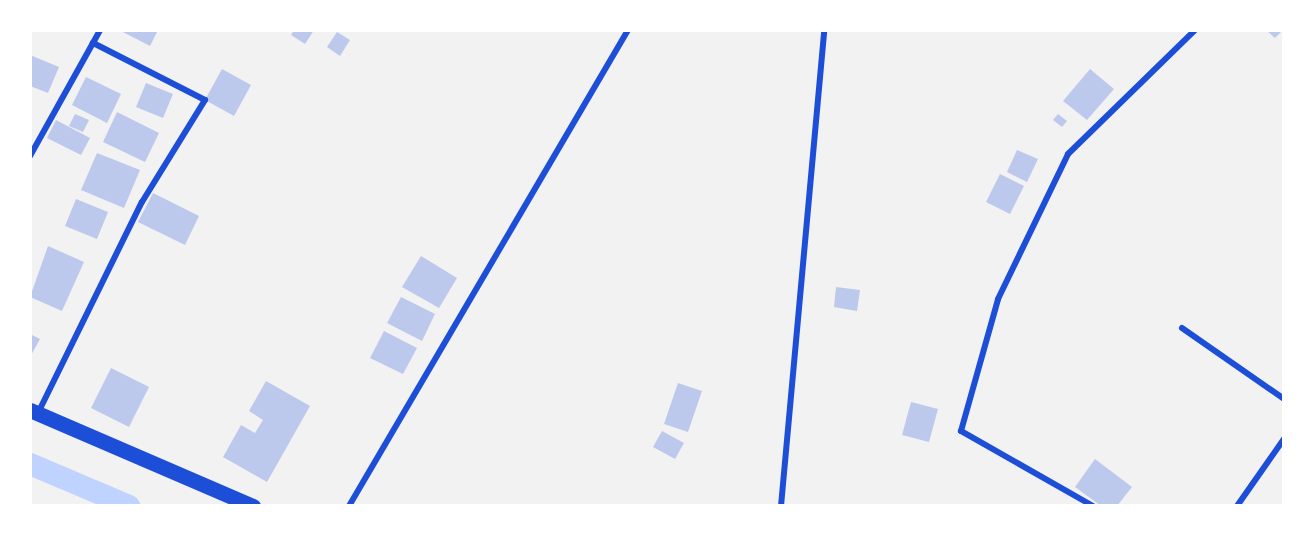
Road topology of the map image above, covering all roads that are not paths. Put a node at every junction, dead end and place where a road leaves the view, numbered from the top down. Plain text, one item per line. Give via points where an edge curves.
1 (100, 30) edge
2 (628, 30) edge
3 (824, 30) edge
4 (1195, 30) edge
5 (93, 43) junction
6 (30, 156) edge
7 (1182, 328) dead end
8 (1284, 399) edge
9 (34, 412) edge
10 (1284, 439) edge
11 (253, 506) edge
12 (349, 506) edge
13 (781, 506) edge
14 (1093, 506) edge
15 (1237, 506) edge

1 - 5 street
2 - 12 street
3 - 13 street
4 - 14 street via 1068,154 998,298 961,431
5 - 6 street
5 - 9 street via 205,100 142,202
7 - 8 street
9 - 11 main road
10 - 15 street

